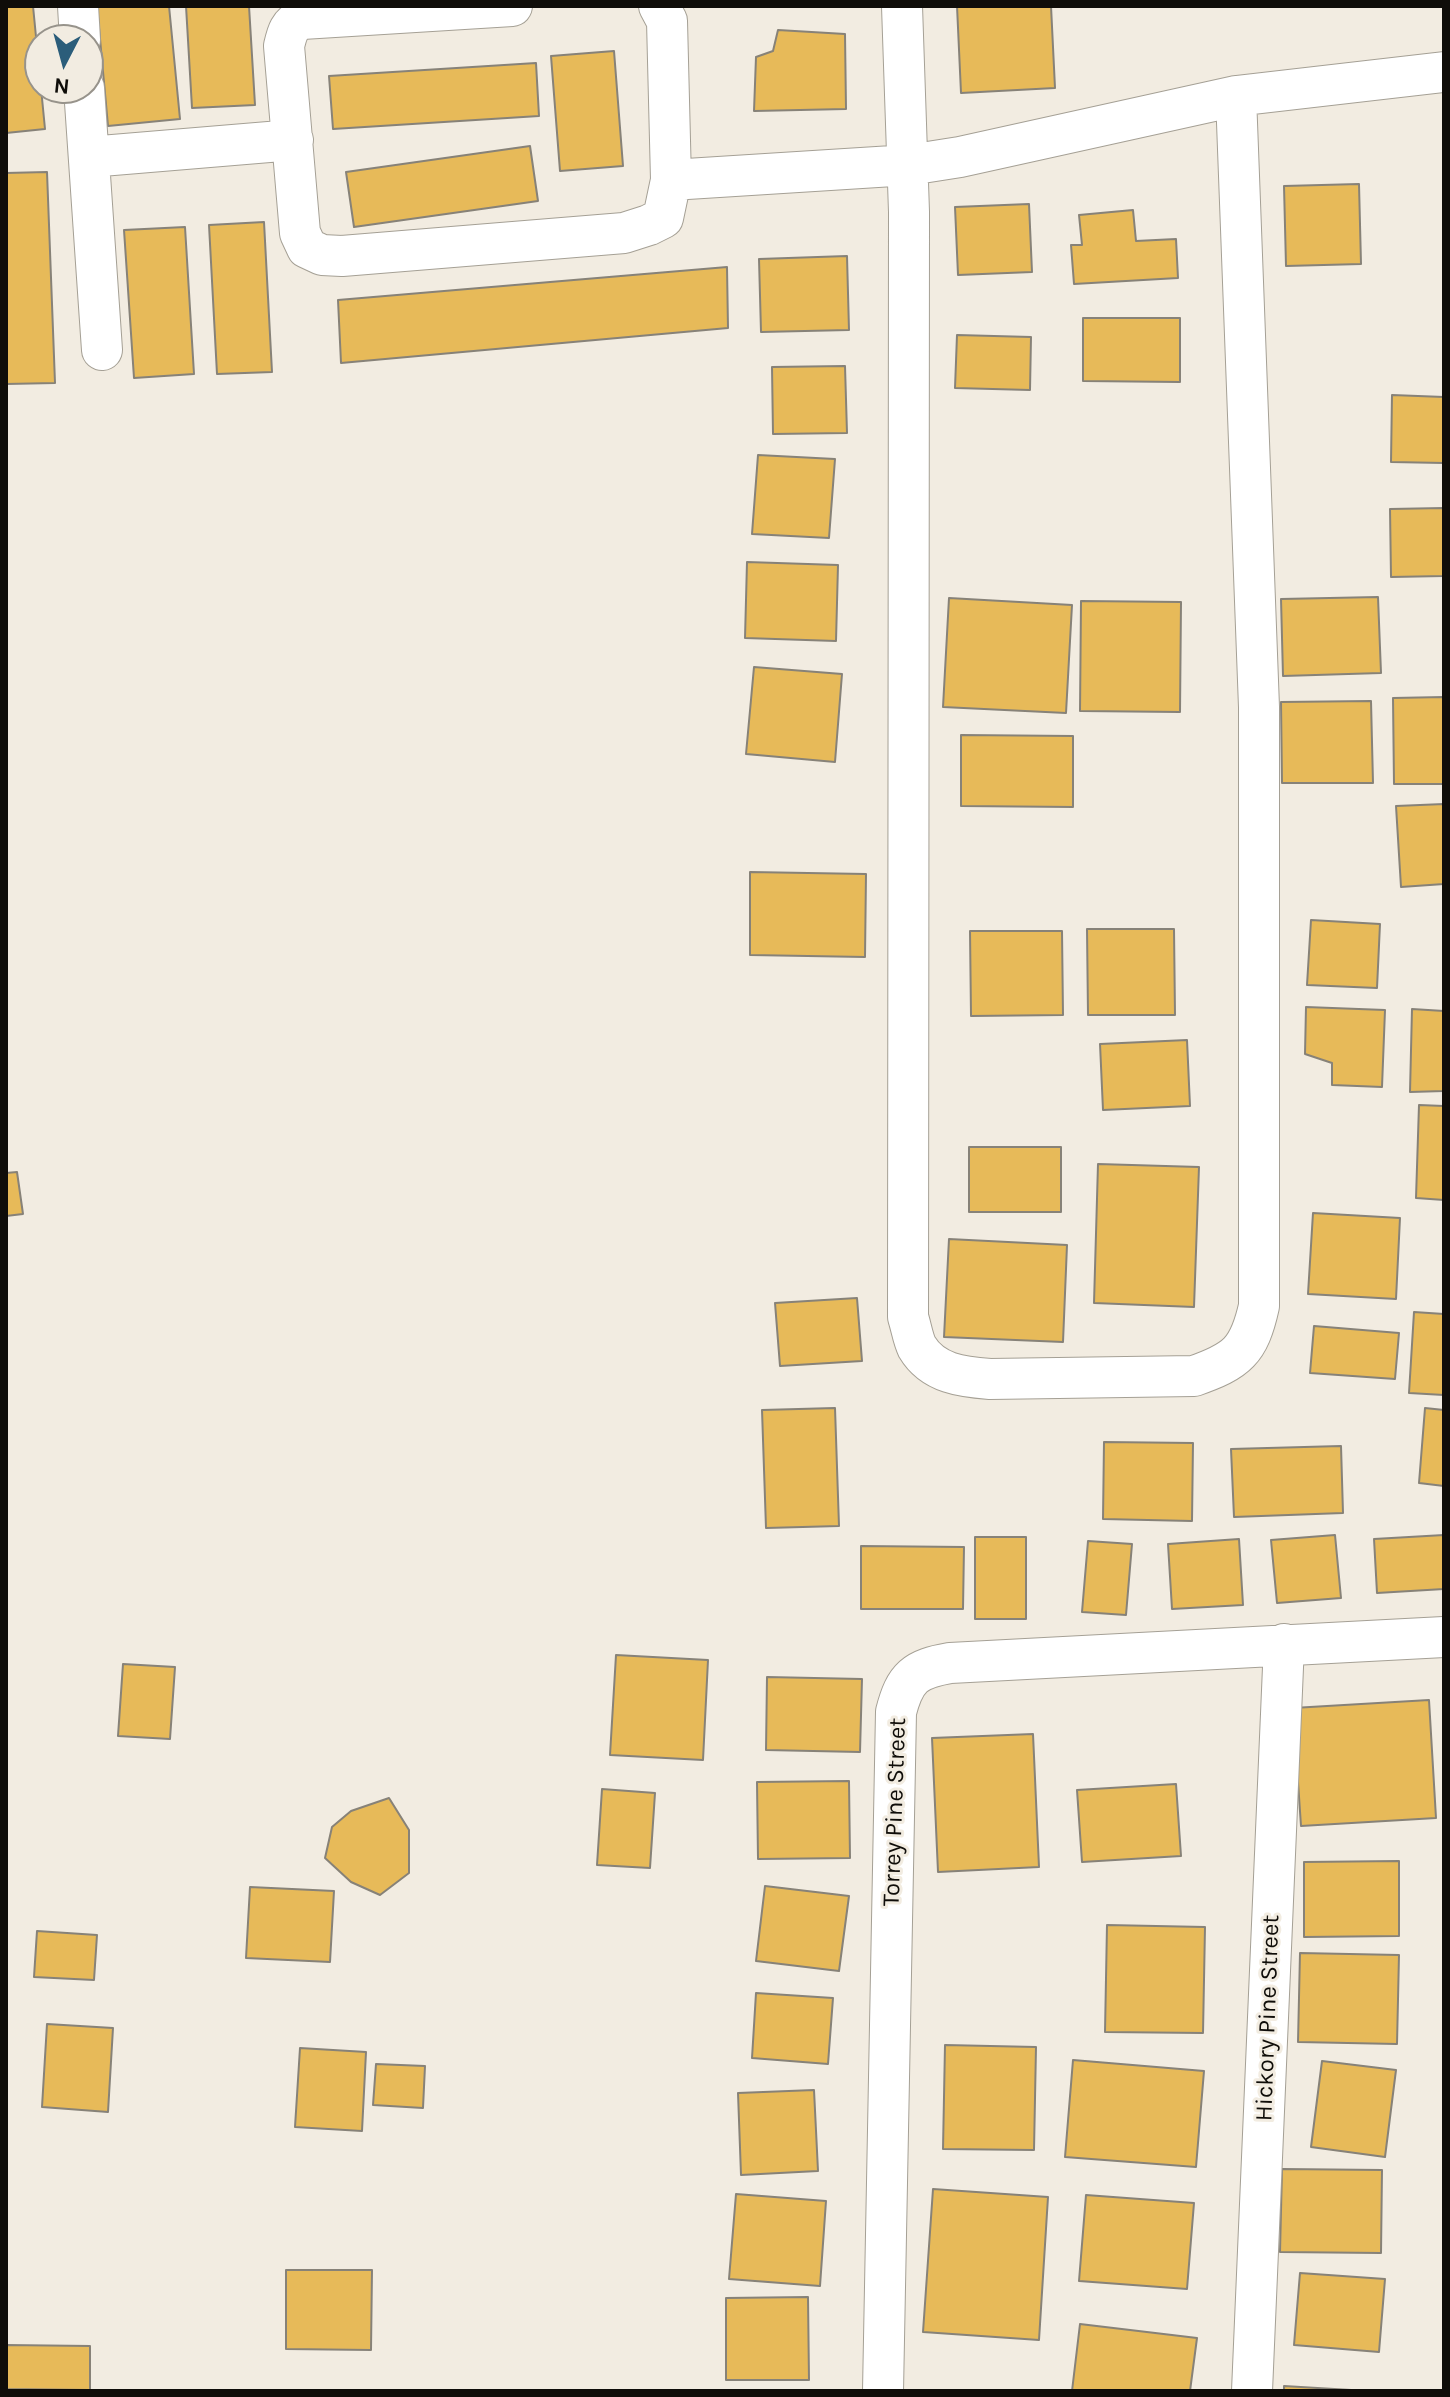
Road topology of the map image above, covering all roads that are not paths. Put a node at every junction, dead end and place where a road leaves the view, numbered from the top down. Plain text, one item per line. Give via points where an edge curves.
1 (512, 6) edge
2 (659, 6) edge
3 (902, 6) edge
4 (1444, 72) edge
5 (1236, 96) junction
6 (85, 104) edge
7 (293, 140) junction
8 (89, 157) junction
9 (909, 165) junction
10 (671, 180) junction
11 (102, 350) dead end
12 (1444, 1637) edge
13 (1284, 1644) junction
14 (883, 2391) edge
15 (1252, 2391) edge

1 - 7 street via 293,22 284,46
2 - 10 street via 667,21
3 - 9 street
4 - 5 street
5 - 9 street
5 - 9 street via 1259,707 1259,1306 1253,1334 1241,1352 1194,1376 960,1376 938,1369 917,1347 908,1317
6 - 8 street
7 - 8 street
7 - 10 street via 300,233 307,248 322,255 624,233 663,218
8 - 11 street
9 - 10 street
12 - 13 street, Torrey Pine Street
13 - 14 street, Torrey Pine Street via 950,1663 927,1667 911,1677 901,1693 896,1712
13 - 15 street, Hickory Pine Street

